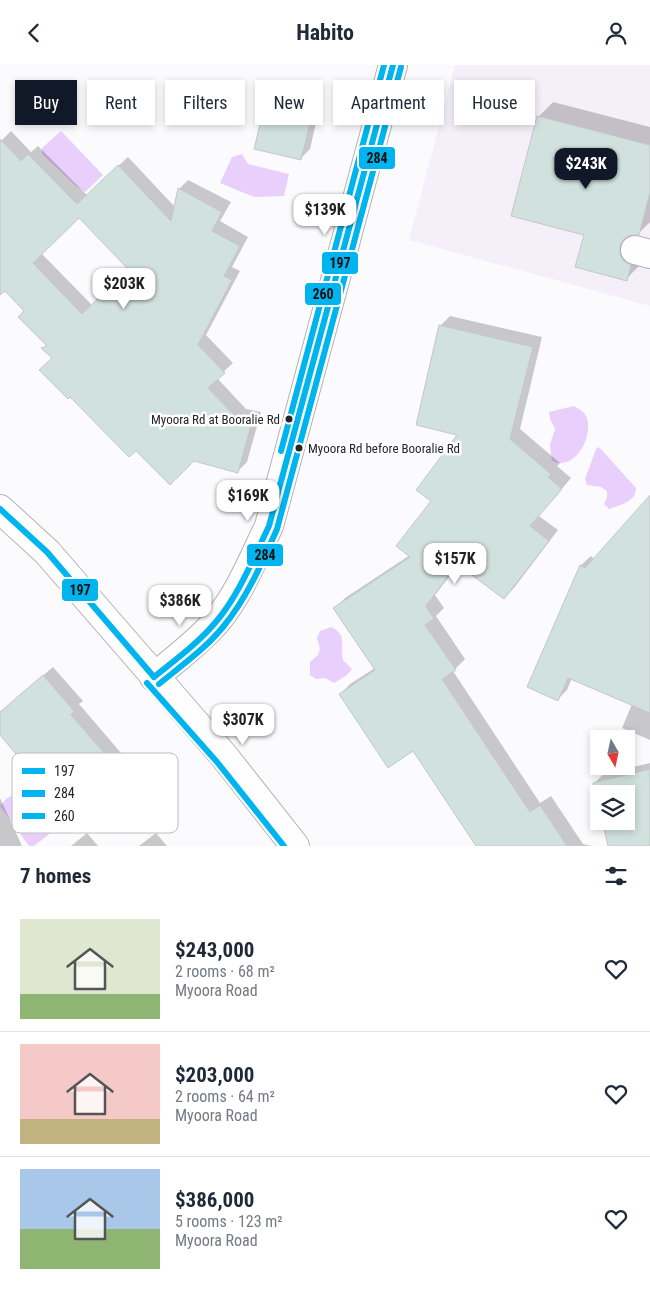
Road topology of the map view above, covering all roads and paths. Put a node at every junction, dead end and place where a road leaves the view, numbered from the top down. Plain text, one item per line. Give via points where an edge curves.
1 (393, 65) edge
2 (0, 509) edge
3 (154, 677) junction
4 (295, 846) edge

1 - 3 street via 269,526 244,579 215,623
2 - 3 street via 47,552
3 - 4 street via 224,756

